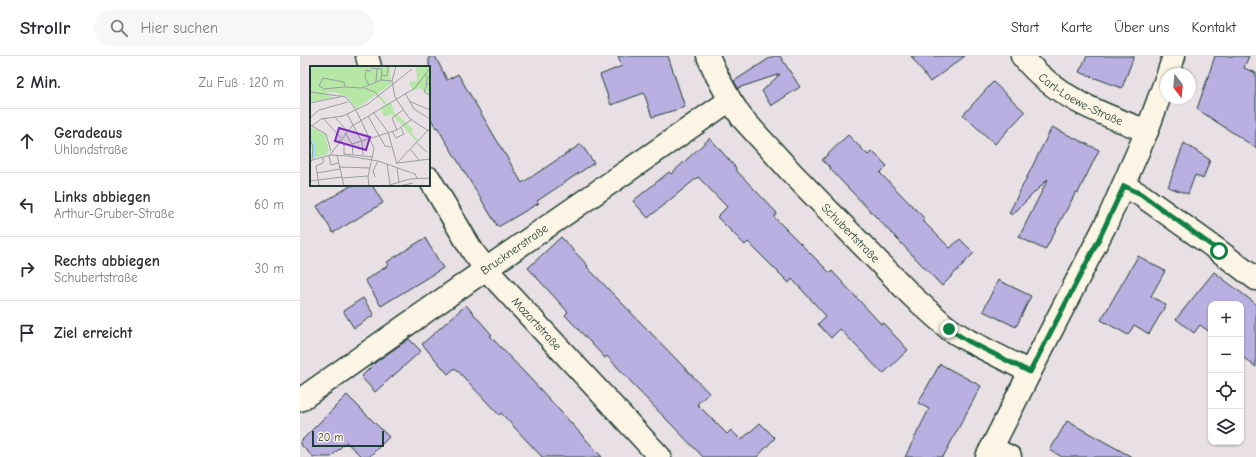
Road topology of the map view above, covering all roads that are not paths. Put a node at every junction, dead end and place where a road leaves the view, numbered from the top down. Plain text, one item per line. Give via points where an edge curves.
1 (367, 56) edge
2 (708, 56) edge
3 (1022, 56) edge
4 (1174, 56) edge
5 (370, 66) edge
6 (1170, 68) edge
7 (1160, 95) edge
8 (730, 100) junction
9 (1147, 131) junction
10 (430, 180) edge
11 (1124, 186) junction
12 (486, 269) junction
13 (1256, 279) edge
14 (1030, 372) junction
15 (300, 400) edge
16 (996, 454) edge
17 (660, 457) edge

1 - 5 street
2 - 8 street, Schubertstraße
3 - 9 street, Carl-Loewe-Straße via 1048,84 1064,94 1097,111
4 - 6 street
7 - 9 street
8 - 12 street, Brucknerstraße
8 - 14 street, Schubertstraße via 742,118 792,173 931,314 968,341
9 - 11 street
10 - 12 street, Mozartstraße
11 - 13 street via 1141,194
11 - 14 street
12 - 15 street, Brucknerstraße
12 - 17 street, Mozartstraße
14 - 16 street

